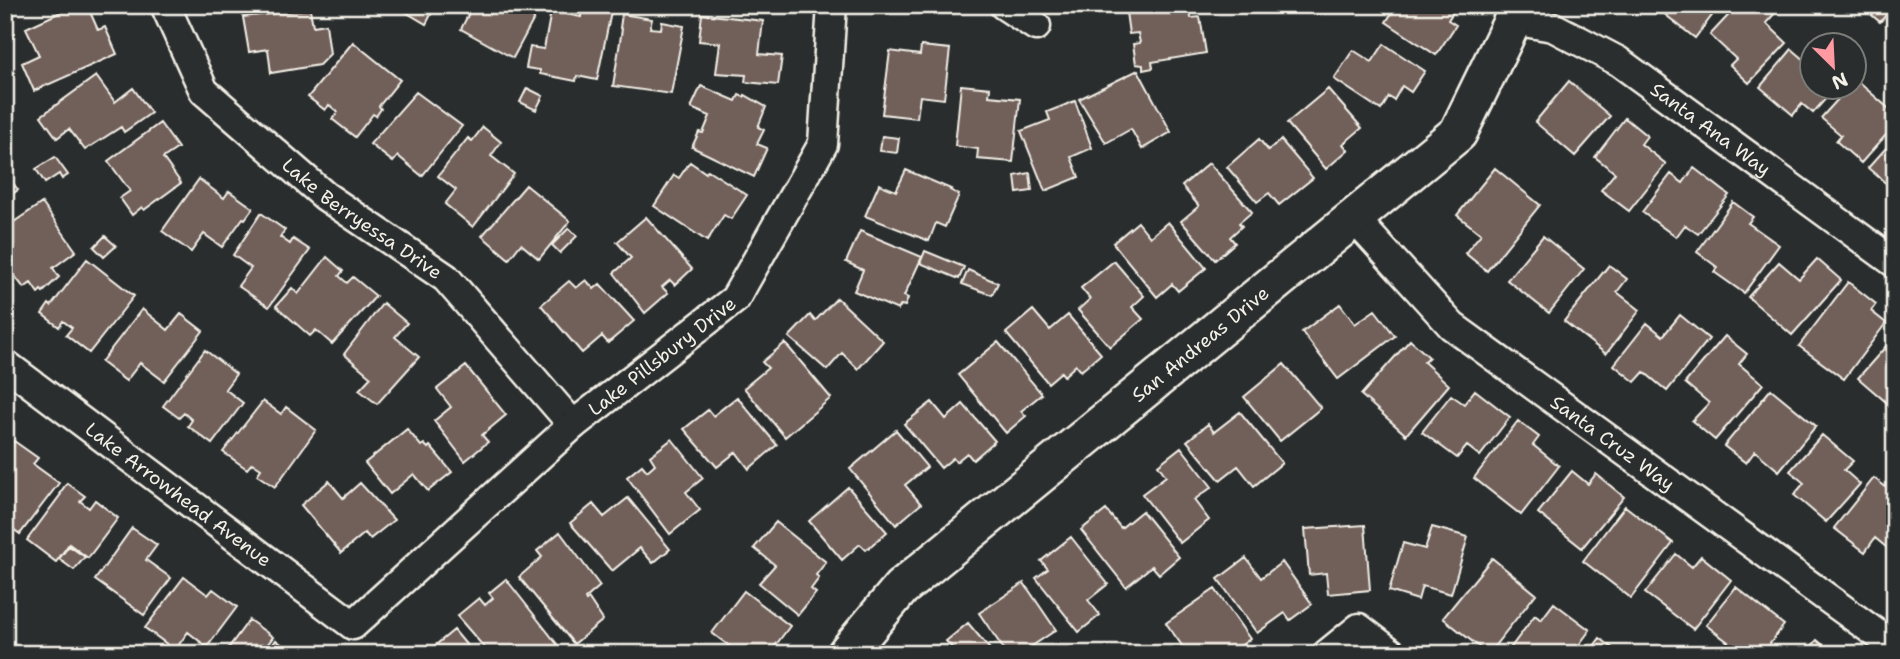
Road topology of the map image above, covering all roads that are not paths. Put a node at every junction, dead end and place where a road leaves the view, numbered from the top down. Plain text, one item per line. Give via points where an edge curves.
1 (165, 5) edge
2 (832, 5) edge
3 (1004, 5) edge
4 (1514, 13) edge
5 (1036, 26) dead end
6 (1353, 217) junction
7 (1895, 263) edge
8 (5, 364) edge
9 (573, 425) junction
10 (353, 625) joint
11 (1895, 647) edge
12 (846, 654) edge
13 (1327, 654) edge
14 (1393, 654) edge

1 - 9 street, Lake Berryessa Drive via 204,92 325,196 446,278
2 - 9 street, Lake Pillsbury Drive via 823,144 735,299
3 - 5 street
4 - 6 street, San Andreas Drive via 1458,133
4 - 7 street, Santa Ana Way via 1553,27 1618,61
6 - 11 street, Santa Cruz Way via 1452,326
6 - 12 street, San Andreas Drive via 901,588
8 - 10 street, Lake Arrowhead Avenue
9 - 10 street, Lake Pillsbury Drive
13 - 14 street via 1359,628

